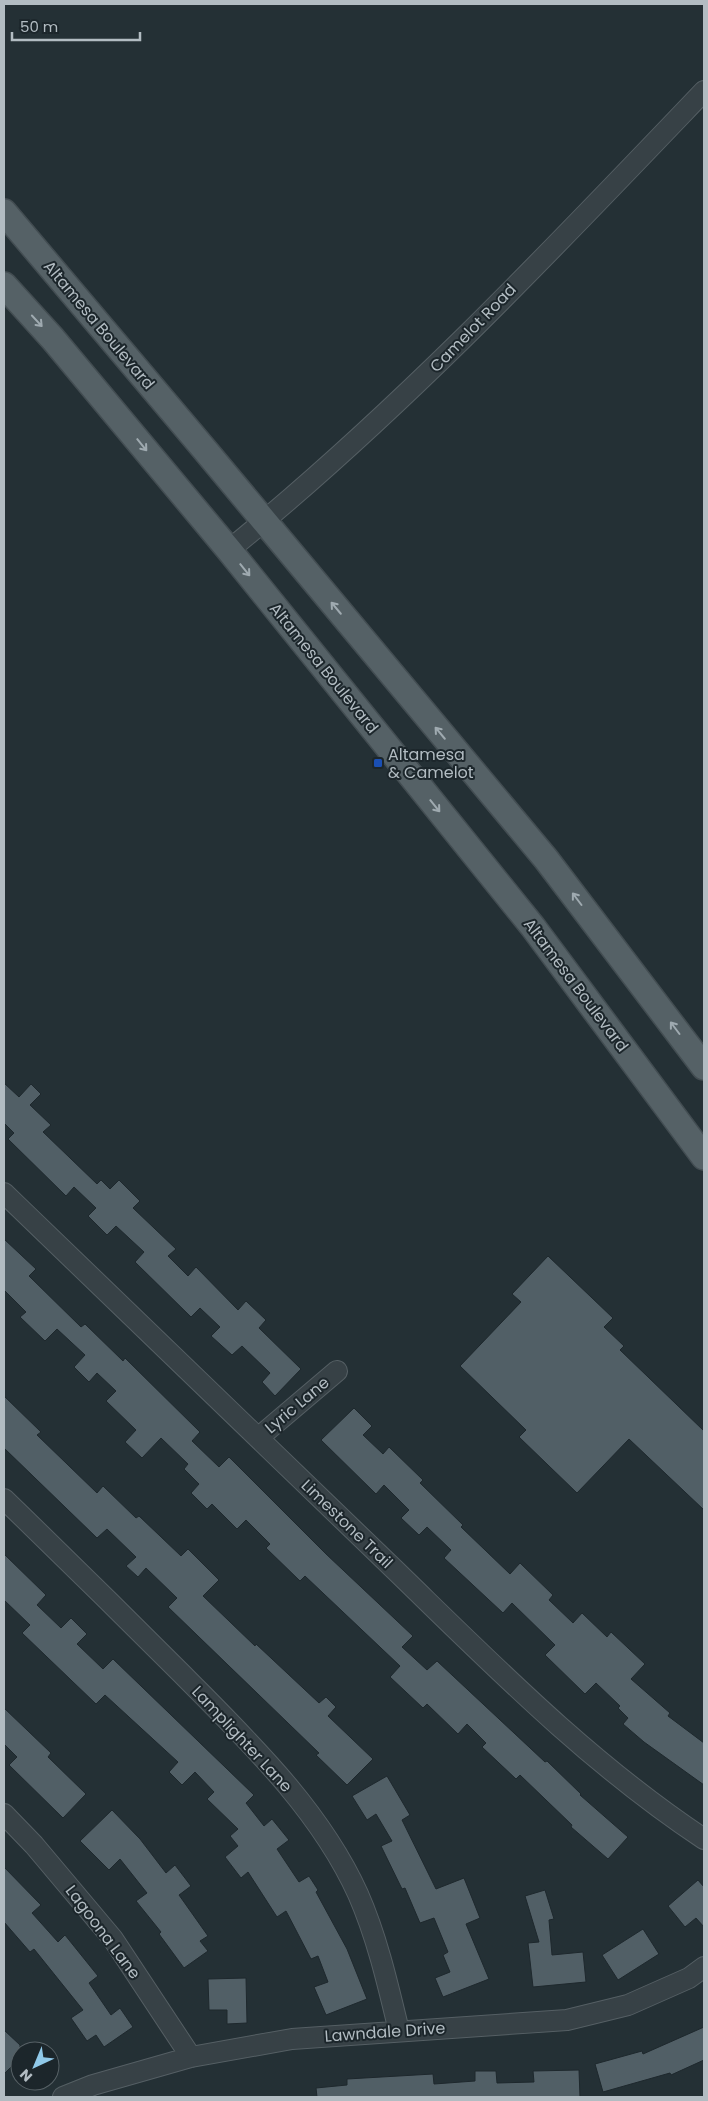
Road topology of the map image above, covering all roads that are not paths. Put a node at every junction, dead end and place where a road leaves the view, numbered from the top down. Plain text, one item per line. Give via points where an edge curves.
1 (704, 92) edge
2 (4, 212) edge
3 (4, 285) edge
4 (264, 522) junction
5 (229, 550) junction
6 (704, 1067) edge
7 (704, 1157) edge
8 (4, 1193) edge
9 (337, 1371) dead end
10 (258, 1438) junction
11 (4, 1499) edge
12 (4, 1814) edge
13 (704, 1839) edge
14 (704, 1966) edge
15 (399, 2031) junction
16 (190, 2057) junction
17 (63, 2097) edge

1 - 4 street, Camelot Road via 432,371
2 - 4 main road, Altamesa Boulevard
3 -> 5 main road, Altamesa Boulevard
4 - 5 street, Camelot Road
6 -> 4 main road, Altamesa Boulevard via 546,859
5 -> 7 main road, Altamesa Boulevard via 533,927
8 - 10 street, Limestone Trail
9 - 10 street, Lyric Lane
10 - 13 street, Limestone Trail via 587,1751
11 - 15 street, Lamplighter Lane via 236,1729 288,1786 320,1829 358,1895 383,1967
12 - 16 street, Lagoona Lane via 113,1939
14 - 15 street, Lawndale Drive via 688,1978 628,2005 567,2020
15 - 16 street, Lawndale Drive via 292,2039
16 - 17 street, Lawndale Drive

